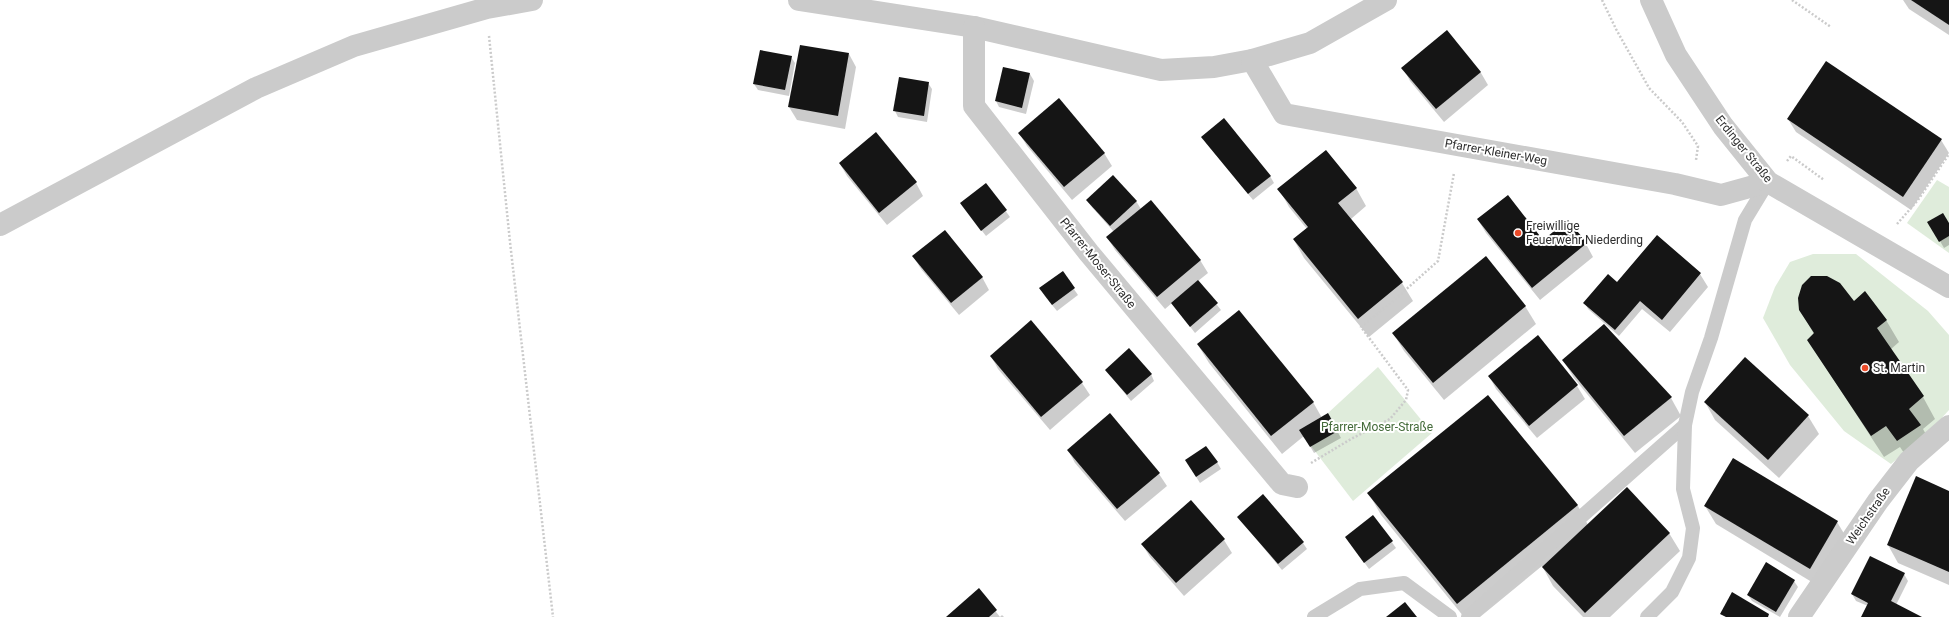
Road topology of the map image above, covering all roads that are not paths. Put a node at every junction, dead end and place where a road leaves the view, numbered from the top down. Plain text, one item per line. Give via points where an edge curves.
1 (532, 0) edge
2 (799, 0) edge
3 (1386, 0) edge
4 (1651, 0) edge
5 (974, 27) junction
6 (1252, 60) junction
7 (1768, 182) junction
8 (0, 225) edge
9 (1949, 287) edge
10 (1685, 426) junction
11 (1949, 426) edge
12 (1289, 486) road end
13 (1314, 617) edge
14 (1450, 617) edge
15 (1468, 617) edge
16 (1647, 617) edge
17 (1799, 617) edge

1 - 8 street via 486,8 354,46 256,88
2 - 5 street
3 - 6 street via 1310,43
4 - 7 street, Erdinger Straße via 1676,55 1723,126
5 - 6 street via 1162,70 1214,67
5 - 12 street, Pfarrer-Moser-Straße via 974,106 1089,253
6 - 7 street, Pfarrer-Kleiner-Weg via 1284,114 1721,195
7 - 9 street, Erdinger Straße
7 - 10 lane via 1744,220 1711,338 1692,392
10 - 15 lane
10 - 16 lane via 1684,489 1693,528 1689,558 1672,592
11 - 17 street, Weichstraße via 1904,467
13 - 14 lane via 1360,589 1404,582

